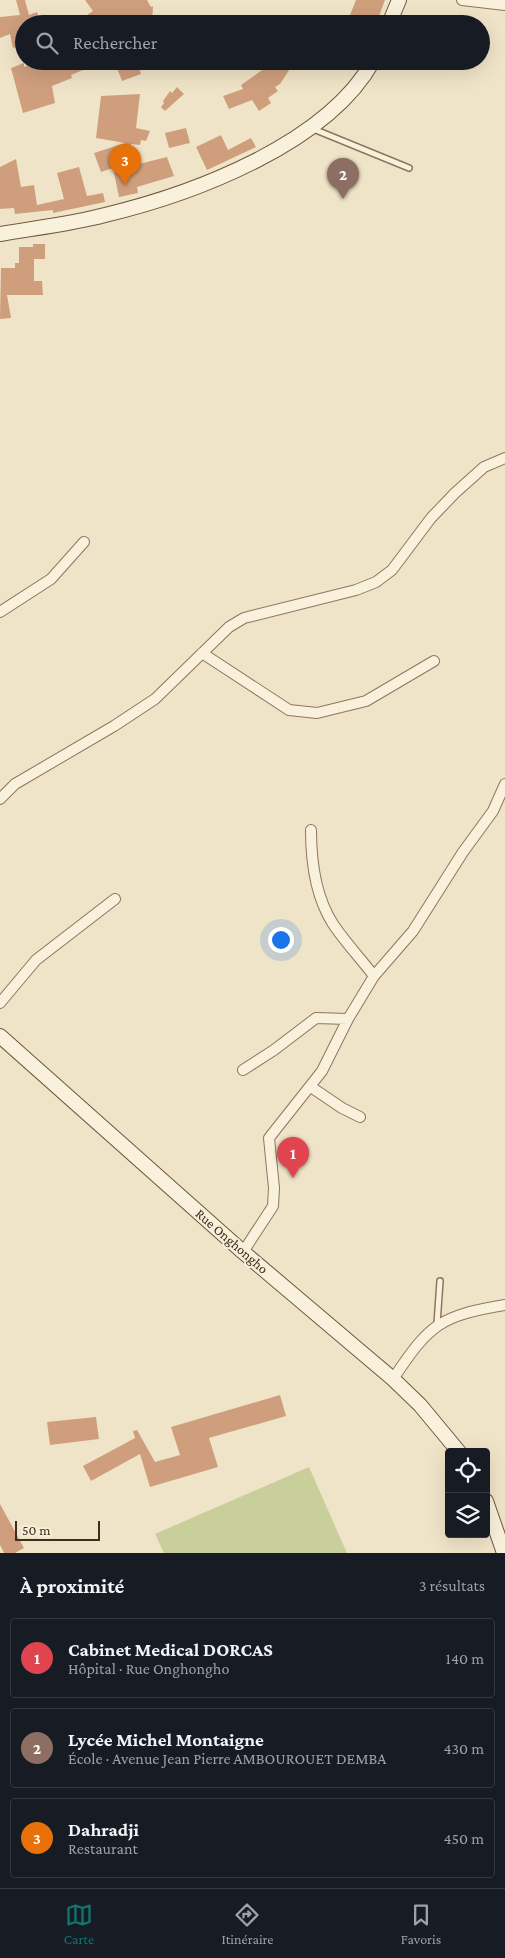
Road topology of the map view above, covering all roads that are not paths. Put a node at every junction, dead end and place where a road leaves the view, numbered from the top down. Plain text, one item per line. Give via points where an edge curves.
1 (399, 0) edge
2 (462, 0) edge
3 (505, 5) edge
4 (393, 15) edge
5 (367, 70) edge
6 (311, 128) junction
7 (409, 168) dead end
8 (0, 234) edge
9 (505, 458) edge
10 (84, 542) dead end
11 (0, 612) edge
12 (202, 653) junction
13 (434, 661) dead end
14 (505, 784) edge
15 (0, 799) edge
16 (311, 830) dead end
17 (115, 899) dead end
18 (374, 976) junction
19 (0, 1003) edge
20 (348, 1019) junction
21 (0, 1036) edge
22 (243, 1070) dead end
23 (310, 1087) junction
24 (360, 1117) dead end
25 (243, 1252) junction
26 (440, 1281) dead end
27 (505, 1305) edge
28 (437, 1324) junction
29 (392, 1379) junction
30 (456, 1448) edge
31 (490, 1513) edge
32 (504, 1553) edge

1 - 4 main road
2 - 3 street
5 - 6 main road via 351,92
6 - 7 lane
6 - 8 main road via 260,158 161,199 106,215
9 - 12 street via 484,467 455,493 431,518 392,570 376,582 244,618 229,626
10 - 11 street via 51,579
12 - 13 street via 289,710 317,713 366,701
12 - 15 street via 155,698 15,784
14 - 18 street via 493,811 413,931
16 - 18 street via 311,860 318,890 332,923
17 - 19 street via 36,960
18 - 20 street
20 - 22 street via 316,1018
20 - 23 street via 322,1071
21 - 25 main road, Rue Onghongho
23 - 24 street
23 - 25 street via 269,1138 273,1206
25 - 29 main road, Rue Onghongho
26 - 28 lane
27 - 28 street via 464,1313
28 - 29 street via 416,1344
29 - 30 main road, Rue Onghongho via 420,1405
31 - 32 main road

